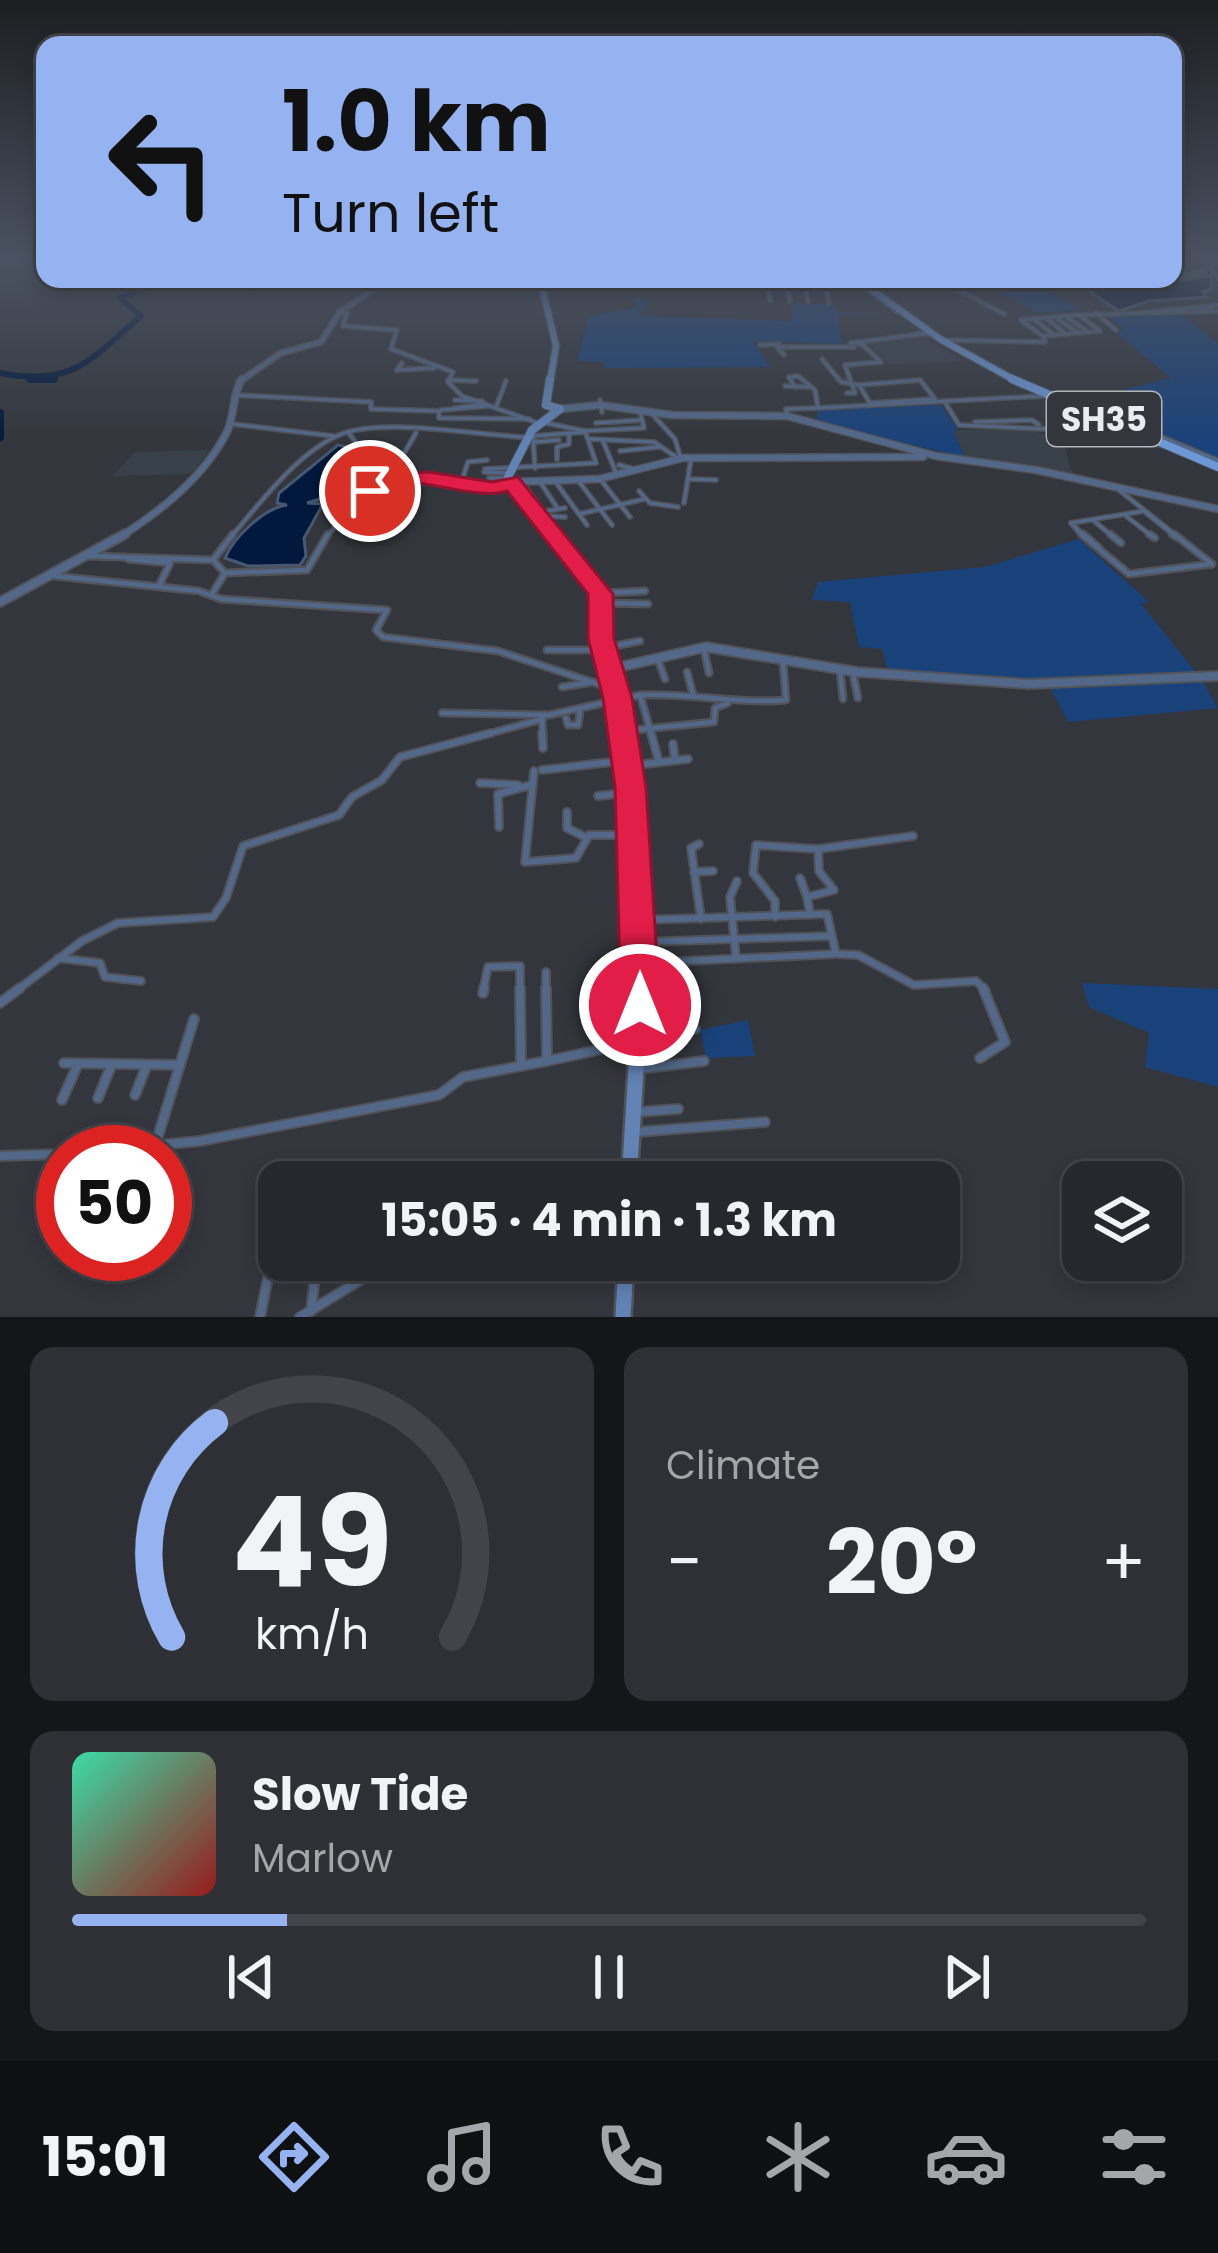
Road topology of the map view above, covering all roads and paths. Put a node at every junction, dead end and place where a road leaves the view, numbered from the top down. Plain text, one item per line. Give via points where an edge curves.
1 (335, 320) edge
2 (345, 320) edge
3 (550, 320) edge
4 (911, 320) edge
5 (911, 320) edge
6 (1022, 320) edge
7 (1035, 320) edge
8 (1048, 320) edge
9 (1061, 320) edge
10 (1071, 320) edge
11 (1086, 320) edge
12 (1109, 322) joint
13 (1092, 324) junction
14 (1054, 325) junction
15 (1042, 326) junction
16 (1116, 330) dead end
17 (1088, 332) junction
18 (1078, 333) junction
19 (1066, 334) junction
20 (1054, 335) junction
21 (1042, 336) junction
22 (932, 337) junction
23 (860, 344) junction
24 (760, 345) dead end
25 (846, 345) junction
26 (784, 355) dead end
27 (822, 359) dead end
28 (402, 363) dead end
29 (434, 368) junction
30 (778, 377) dead end
31 (789, 377) junction
32 (448, 380) junction
33 (476, 381) dead end
34 (506, 381) dead end
35 (850, 384) junction
36 (859, 385) junction
37 (785, 386) dead end
38 (795, 387) junction
39 (808, 387) junction
40 (487, 393) dead end
41 (848, 393) dead end
42 (234, 395) junction
43 (1042, 396) junction
44 (455, 400) dead end
45 (483, 402) junction
46 (946, 404) junction
47 (585, 405) junction
48 (496, 407) junction
49 (540, 408) dead end
50 (816, 408) junction
51 (562, 410) junction
52 (440, 411) junction
53 (645, 413) junction
54 (787, 414) junction
55 (586, 417) dead end
56 (533, 421) junction
57 (596, 423) dead end
58 (964, 423) dead end
59 (230, 424) junction
60 (813, 424) junction
61 (569, 425) junction
62 (1039, 425) junction
63 (645, 427) junction
64 (512, 428) dead end
65 (1045, 429) dead end
66 (348, 432) junction
67 (585, 432) junction
68 (416, 433) junction
69 (569, 435) junction
70 (333, 436) junction
71 (503, 437) junction
72 (529, 437) junction
73 (588, 439) junction
74 (559, 440) dead end
75 (603, 441) junction
76 (650, 441) junction
77 (659, 447) junction
78 (620, 451) dead end
79 (936, 456) junction
80 (557, 458) dead end
81 (667, 458) junction
82 (680, 459) junction
83 (691, 459) junction
84 (487, 460) dead end
85 (1218, 464) edge
86 (619, 465) dead end
87 (535, 468) junction
88 (632, 468) junction
89 (486, 473) dead end
90 (616, 475) junction
91 (512, 477) junction
92 (378, 479) junction
93 (389, 479) junction
94 (574, 479) junction
95 (600, 479) junction
96 (688, 479) junction
97 (716, 479) dead end
98 (557, 484) dead end
99 (460, 485) junction
100 (544, 486) junction
101 (1115, 487) junction
102 (638, 491) dead end
103 (524, 493) junction
104 (645, 499) junction
105 (653, 503) junction
106 (1136, 503) junction
107 (620, 505) junction
108 (678, 505) junction
109 (600, 509) junction
110 (1218, 509) edge
111 (650, 511) dead end
112 (1144, 511) junction
113 (539, 513) junction
114 (579, 514) junction
115 (669, 514) dead end
116 (1125, 514) junction
117 (565, 517) dead end
118 (630, 517) dead end
119 (1093, 520) junction
120 (1071, 524) junction
121 (587, 525) dead end
122 (612, 525) dead end
123 (1177, 536) dead end
124 (1155, 538) dead end
125 (1121, 543) dead end
126 (1099, 548) dead end
127 (89, 556) junction
128 (128, 559) dead end
129 (213, 560) junction
130 (225, 573) junction
131 (55, 576) junction
132 (159, 586) junction
133 (645, 592) dead end
134 (211, 596) junction
135 (602, 598) junction
136 (0, 602) edge
137 (648, 604) dead end
138 (640, 641) dead end
139 (704, 647) junction
140 (604, 649) junction
141 (548, 650) dead end
142 (657, 657) junction
143 (784, 661) junction
144 (611, 669) junction
145 (840, 670) junction
146 (686, 672) dead end
147 (853, 672) junction
148 (709, 673) dead end
149 (1218, 676) edge
150 (665, 679) dead end
151 (592, 682) junction
152 (562, 687) dead end
153 (616, 694) junction
154 (692, 694) junction
155 (640, 695) junction
156 (857, 698) dead end
157 (843, 699) dead end
158 (728, 704) junction
159 (580, 710) junction
160 (442, 713) dead end
161 (668, 714) dead end
162 (551, 715) junction
163 (686, 715) dead end
164 (566, 718) dead end
165 (543, 719) junction
166 (688, 724) junction
167 (671, 726) junction
168 (650, 728) junction
169 (621, 731) junction
170 (673, 744) dead end
171 (543, 748) dead end
172 (688, 759) dead end
173 (676, 760) junction
174 (659, 762) junction
175 (626, 763) junction
176 (480, 783) dead end
177 (518, 784) junction
178 (531, 785) junction
179 (631, 793) junction
180 (598, 796) dead end
181 (567, 812) dead end
182 (500, 826) dead end
183 (633, 835) junction
184 (913, 836) dead end
185 (585, 837) junction
186 (699, 844) dead end
187 (818, 849) junction
188 (713, 871) dead end
189 (694, 872) junction
190 (800, 878) dead end
191 (737, 881) dead end
192 (807, 897) junction
193 (810, 914) junction
194 (731, 917) junction
195 (775, 917) junction
196 (701, 919) junction
197 (639, 920) junction
198 (832, 936) junction
199 (733, 938) junction
200 (640, 942) junction
201 (836, 954) junction
202 (58, 958) junction
203 (736, 959) junction
204 (642, 963) junction
205 (546, 972) dead end
206 (141, 981) dead end
207 (483, 993) dead end
208 (0, 1003) edge
209 (194, 1019) dead end
210 (695, 1028) dead end
211 (635, 1039) junction
212 (980, 1058) dead end
213 (704, 1060) dead end
214 (547, 1061) junction
215 (64, 1064) dead end
216 (78, 1064) junction
217 (112, 1064) junction
218 (147, 1065) junction
219 (180, 1065) junction
220 (520, 1066) junction
221 (634, 1070) junction
222 (135, 1095) dead end
223 (98, 1098) dead end
224 (62, 1100) dead end
225 (678, 1109) dead end
226 (632, 1113) junction
227 (764, 1122) dead end
228 (161, 1125) edge
229 (630, 1132) junction
230 (192, 1139) edge
231 (36, 1155) edge
232 (0, 1156) edge
233 (629, 1161) edge
234 (267, 1281) edge
235 (313, 1281) edge
236 (359, 1281) edge
237 (625, 1281) edge
238 (306, 1314) edge
239 (260, 1317) edge
240 (623, 1317) edge

1 - 42 street via 326,338 256,366
2 - 29 street via 397,330 391,349
3 - 51 main road via 556,346 546,404
4 - 22 main road, SH35
5 - 22 main road, SH35
6 - 21 street
7 - 15 street
8 - 14 street
9 - 18 street
10 - 17 street
11 - 13 street
12 - 13 street
12 - 16 street
13 - 17 street via 1101,331
14 - 15 street
14 - 19 street
15 - 20 street
17 - 18 street
18 - 19 street
19 - 20 street
20 - 21 street
21 - 22 street via 1046,341
22 - 23 street
22 - 43 main road, SH35
22 - 85 main road, SH35
23 - 25 street
23 - 35 street via 881,362 845,365
24 - 25 street
25 - 26 street via 776,346
27 - 35 street
28 - 29 street via 397,370
29 - 32 street via 453,372
30 - 31 street
31 - 38 street
31 - 39 street
32 - 33 street
32 - 45 street via 462,396
34 - 48 street
35 - 36 street
35 - 41 street via 855,393
36 - 36 street via 873,404 935,399 920,380
37 - 38 street
38 - 39 street
39 - 50 street via 816,391
40 - 45 street
42 - 52 street
42 - 59 street
43 - 46 street
43 - 85 main road, SH35
44 - 45 street
45 - 48 street
45 - 52 street
46 - 50 street
46 - 62 street via 959,425
47 - 51 street
47 - 53 street
47 - 55 street
48 - 56 street
49 - 56 street
50 - 54 street
50 - 60 street
51 - 56 main road
51 - 61 street
52 - 56 street via 439,418
53 - 54 street
53 - 57 street
53 - 63 street
53 - 82 street via 676,439
54 - 60 street
56 - 61 street
56 - 72 main road
58 - 62 street
59 - 70 street
59 - 127 street via 180,496
60 - 79 street
61 - 67 street
62 - 65 street
63 - 67 street
63 - 76 street
64 - 71 street
66 - 68 street
66 - 70 street
66 - 92 street via 370,462 385,464
67 - 69 street
67 - 73 street
68 - 71 street
68 - 93 street
69 - 72 street
69 - 80 street
70 - 129 street via 292,466
71 - 72 street
72 - 74 street
72 - 87 street
72 - 91 main road
73 - 75 street
73 - 87 street via 596,463
75 - 76 street
75 - 90 street
76 - 77 street
77 - 78 street
77 - 81 street
79 - 83 street
79 - 101 street
81 - 82 street
81 - 88 street
82 - 83 street
83 - 96 street
84 - 99 street via 468,461
86 - 88 street
87 - 91 street
88 - 90 street
89 - 91 street
90 - 95 street
91 - 99 street via 496,490
91 - 100 street
91 - 103 main road
92 - 93 street
92 - 130 street via 328,533 307,570
93 - 99 street
94 - 95 street
94 - 100 street
94 - 109 street
95 - 107 street
96 - 97 street
96 - 108 street
98 - 114 street
100 - 103 street
100 - 113 street via 562,509
101 - 106 street
101 - 110 street
102 - 104 street
103 - 113 main road
104 - 105 street
104 - 107 street
105 - 108 street
105 - 111 street
106 - 112 street
106 - 120 street via 1212,564 1130,574
107 - 109 street
107 - 118 street
108 - 115 street
109 - 114 street
109 - 122 street
112 - 116 street
112 - 123 street
113 - 117 street
113 - 135 main road
114 - 121 street
116 - 119 street
116 - 124 street
119 - 120 street
119 - 125 street
120 - 126 street
127 - 129 street
127 - 131 street
128 - 132 street via 172,566
129 - 130 street
130 - 134 street
131 - 132 street
131 - 136 street
132 - 134 street
133 - 135 street
134 - 151 street via 387,610 376,630 383,637 498,651
135 - 137 street
135 - 140 main road
138 - 140 street
139 - 142 street
139 - 143 street
139 - 148 street
140 - 141 street
140 - 144 main road
142 - 144 street
142 - 150 street
143 - 145 street
143 - 158 street via 788,699
144 - 153 main road
145 - 147 street
145 - 157 street
146 - 154 street
147 - 149 street via 1064,685
147 - 156 street
151 - 152 street
151 - 153 street
153 - 155 street
153 - 159 street
153 - 169 main road
154 - 155 street
154 - 158 street
155 - 168 street
158 - 166 street via 715,708 716,721
159 - 162 street
159 - 164 street via 578,725
160 - 162 street
161 - 167 street
162 - 165 street
163 - 166 street
165 - 171 street
165 - 202 street via 400,757 339,815 243,846 213,917 136,919
166 - 167 street
167 - 168 street
168 - 169 street
168 - 174 street
169 - 175 main road
170 - 173 street
172 - 173 street
173 - 174 street
174 - 175 street
175 - 178 street via 538,770
175 - 179 main road
176 - 177 street
177 - 178 street
177 - 182 street via 498,794
178 - 185 street via 525,862 576,858
179 - 180 street
179 - 183 main road
181 - 185 street via 567,828
183 - 185 street
183 - 197 main road
184 - 187 street
186 - 189 street via 691,848
187 - 192 street via 819,871 834,890
187 - 195 street via 756,844 753,873 772,896
188 - 189 street
189 - 196 street
190 - 192 street
191 - 194 street
192 - 193 street
193 - 195 street
193 - 198 street via 827,914
194 - 195 street
194 - 196 street
194 - 199 street
196 - 197 street
197 - 200 main road
198 - 199 street
198 - 201 street
199 - 200 street
199 - 203 street
200 - 204 main road
201 - 203 street
201 - 212 street via 858,955 914,985 976,981 1005,1042
202 - 206 street via 100,963 105,977
202 - 208 street
203 - 204 street
204 - 211 main road
205 - 214 street
207 - 220 street via 488,967 520,967
209 - 219 street
210 - 211 street
211 - 214 street
211 - 221 main road
213 - 221 street
214 - 220 street
215 - 216 street
216 - 217 street
216 - 224 street
217 - 218 street
217 - 223 street
218 - 219 street
218 - 222 street
219 - 228 street
220 - 230 street via 464,1077 439,1095
221 - 226 main road
225 - 226 street
226 - 229 main road
227 - 229 street
229 - 233 main road
231 - 232 street
234 - 239 street
235 - 238 street
236 - 238 street
237 - 240 main road

